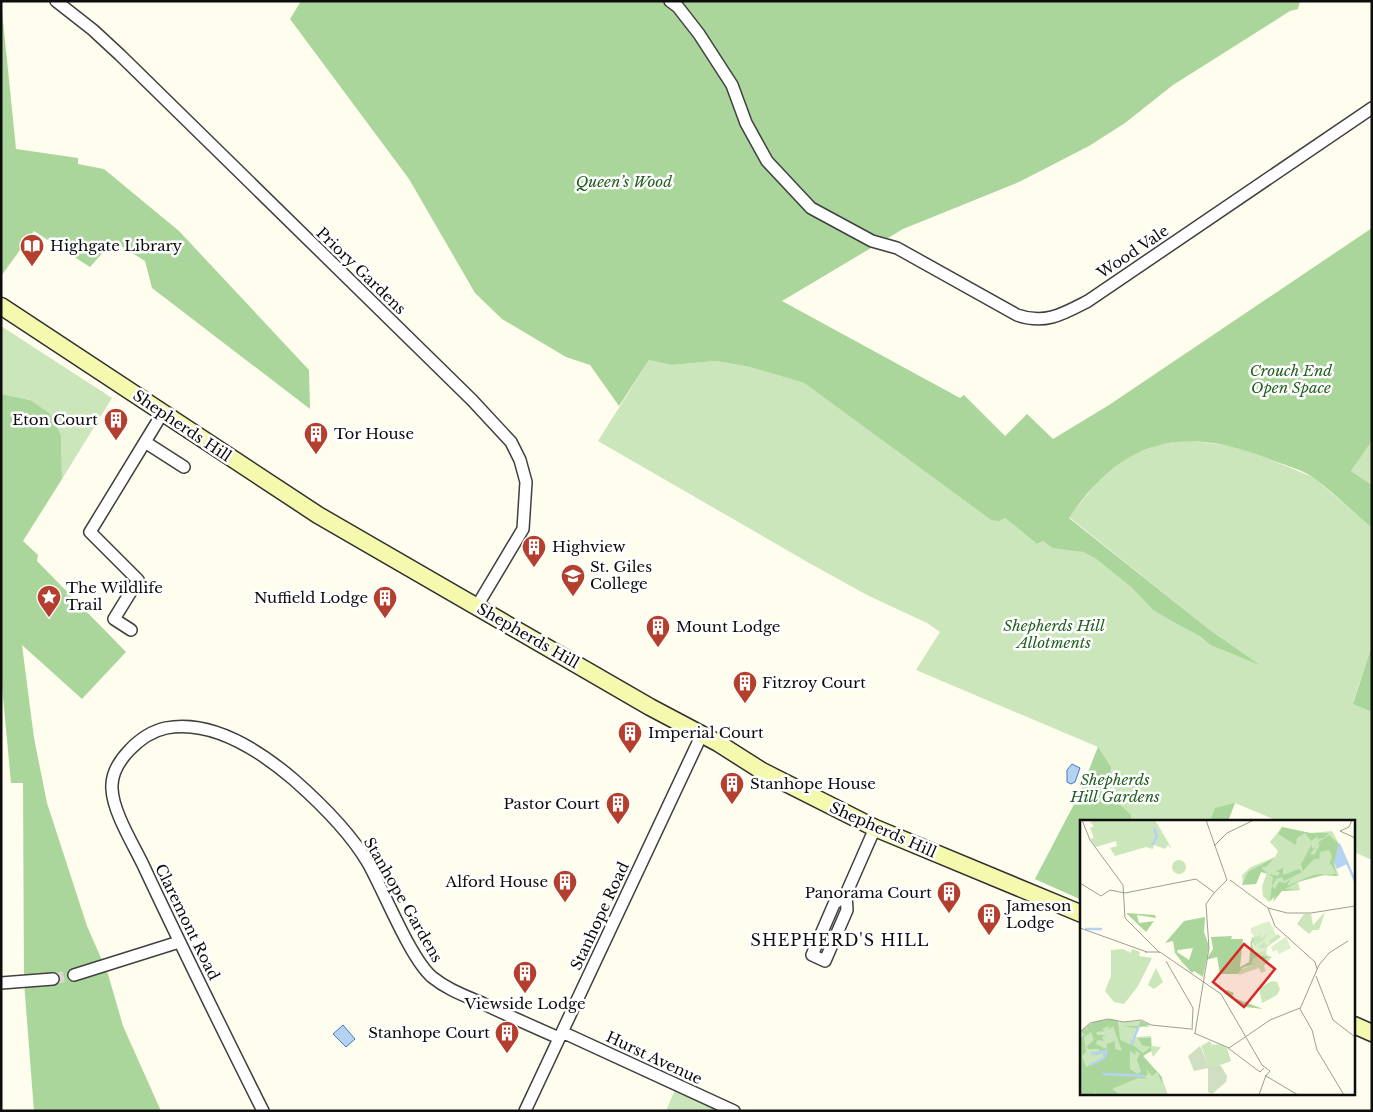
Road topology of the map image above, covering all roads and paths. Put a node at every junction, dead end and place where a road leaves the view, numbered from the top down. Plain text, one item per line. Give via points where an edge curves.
1 (56, 1) edge
2 (670, 1) edge
3 (1372, 108) edge
4 (1, 306) edge
5 (162, 414) junction
6 (145, 442) junction
7 (184, 467) dead end
8 (476, 606) junction
9 (131, 630) dead end
10 (702, 734) junction
11 (133, 747) joint
12 (875, 828) junction
13 (846, 894) junction
14 (1080, 913) edge
15 (179, 942) junction
16 (74, 975) tunnel mouth
17 (53, 979) tunnel mouth
18 (1, 983) edge
19 (1356, 1026) edge
20 (1372, 1033) edge
21 (561, 1035) junction
22 (262, 1111) edge
23 (525, 1111) edge
24 (734, 1111) edge

1 - 8 street, Priory Gardens via 113,49 511,442 526,482 523,528
2 - 3 street, Wood Vale via 699,34 732,85 746,123 767,161 811,208 872,241 897,248 1017,315 1040,320 1067,312 1088,300
4 - 5 street, Shepherds Hill
5 - 6 street
5 - 8 street, Shepherds Hill via 318,515
6 - 7 street
6 - 9 street via 90,532 138,580 114,619
8 - 10 street, Shepherds Hill
10 - 12 street, Shepherds Hill via 796,790
10 - 21 street, Stanhope Road
11 - 15 street, Claremont Road via 112,776 114,804
11 - 21 street, Stanhope Gardens via 160,729 195,726 231,738 264,756 295,781 356,846 430,976 449,989
12 - 13 street
12 - 14 street, Shepherds Hill
13 - 13 street via 834,904 812,955 825,961 847,910
15 - 16 street
15 - 22 street, Claremont Road
17 - 18 street
19 - 20 street
21 - 23 street, Stanhope Road
21 - 24 street, Hurst Avenue

